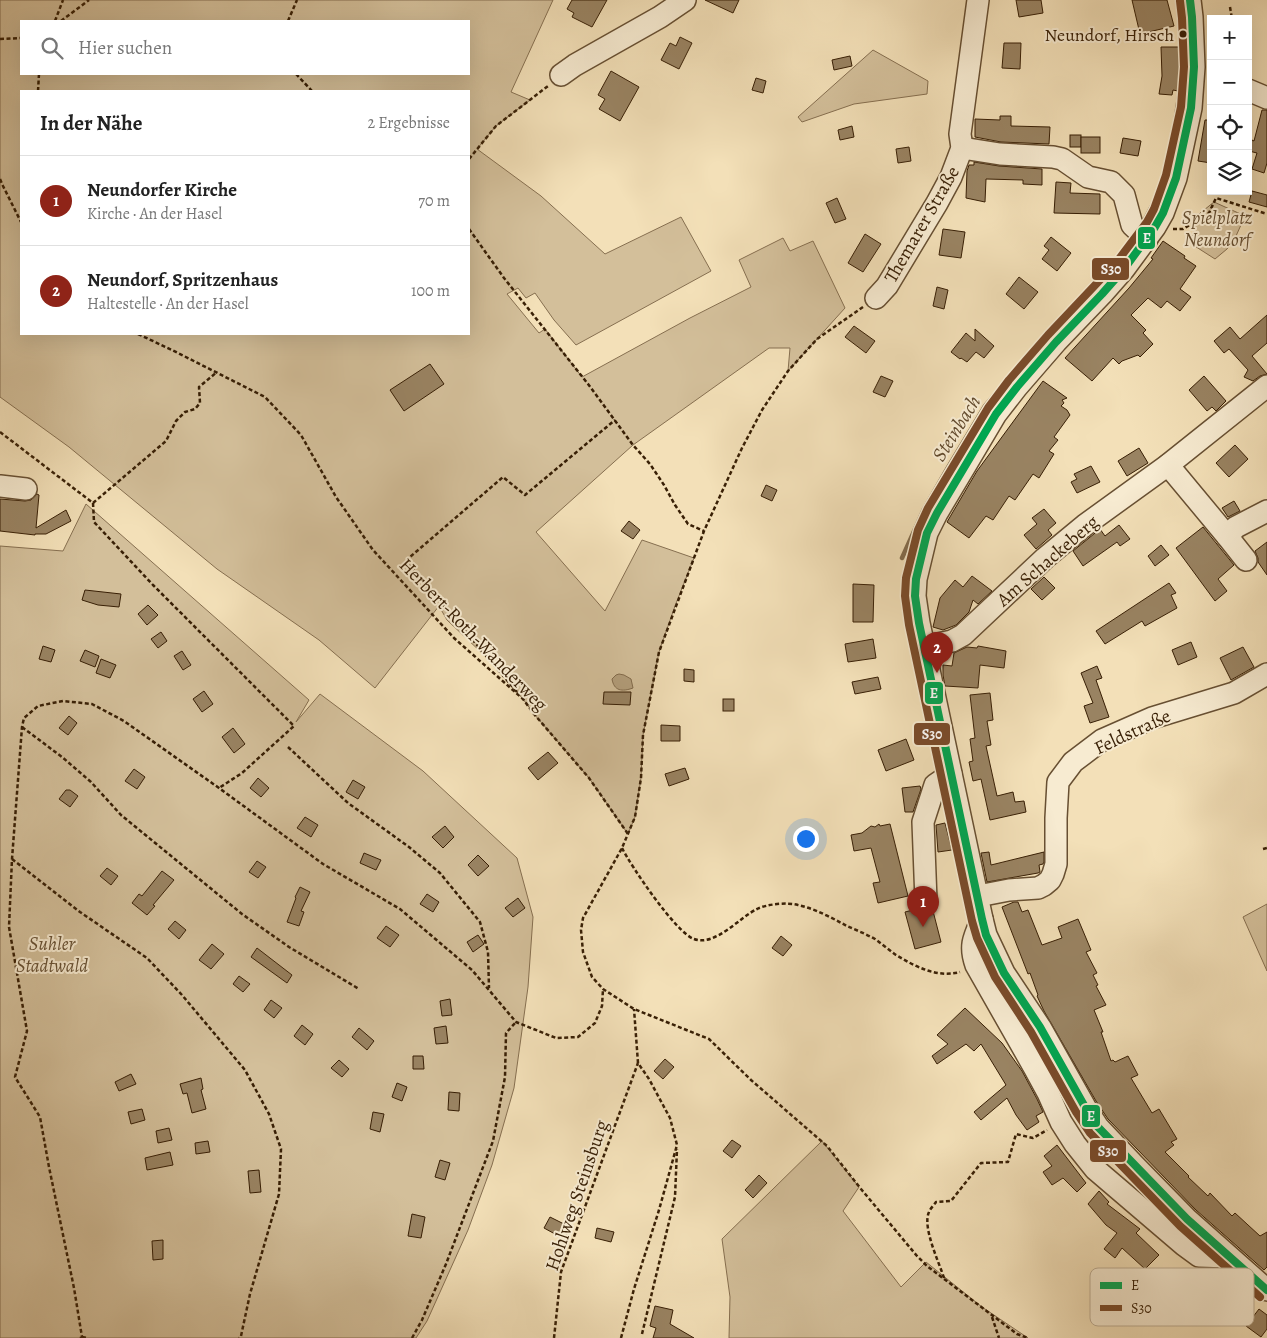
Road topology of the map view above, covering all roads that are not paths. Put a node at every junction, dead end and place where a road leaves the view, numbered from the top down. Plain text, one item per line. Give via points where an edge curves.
1 (685, 0) edge
2 (978, 0) edge
3 (1190, 0) edge
4 (1203, 70) edge
5 (561, 75) road end
6 (1252, 92) edge
7 (1267, 98) edge
8 (962, 148) junction
9 (1147, 238) junction
10 (876, 298) road end
11 (1267, 386) edge
12 (1168, 465) junction
13 (0, 486) edge
14 (26, 489) dead end
15 (1267, 511) edge
16 (1232, 531) junction
17 (1246, 560) dead end
18 (924, 647) junction
19 (1267, 674) edge
20 (952, 774) junction
21 (978, 896) junction
22 (926, 901) dead end
23 (982, 918) junction
24 (1229, 1257) junction
25 (1242, 1268) edge
26 (1254, 1279) edge
27 (1267, 1290) edge

1 - 5 street
2 - 8 street, Themarer Straße via 960,134
3 - 4 street
4 - 9 street via 1176,178 1162,213
6 - 7 street
8 - 9 street via 1053,157 1088,177 1111,182 1124,196 1132,226
8 - 10 street, Themarer Straße via 937,204 887,286
9 - 18 street via 1124,269 1056,342 996,414 937,513 927,533 916,579
11 - 12 street, Am Schackeberg
12 - 16 street
12 - 18 street, Am Schackeberg via 1068,538 963,636
13 - 14 street
15 - 16 street
16 - 17 street
18 - 20 street
19 - 21 street, Feldstraße via 1234,693 1152,718 1102,740 1073,762 1058,782 1054,874 1038,888
20 - 21 street
20 - 22 street via 935,785 923,822
21 - 23 street
23 - 24 street via 986,935 1004,973 1098,1126 1187,1219
23 - 24 street via 972,947 976,965 1075,1144 1095,1169 1184,1245 1199,1256
24 - 25 street
26 - 27 street

